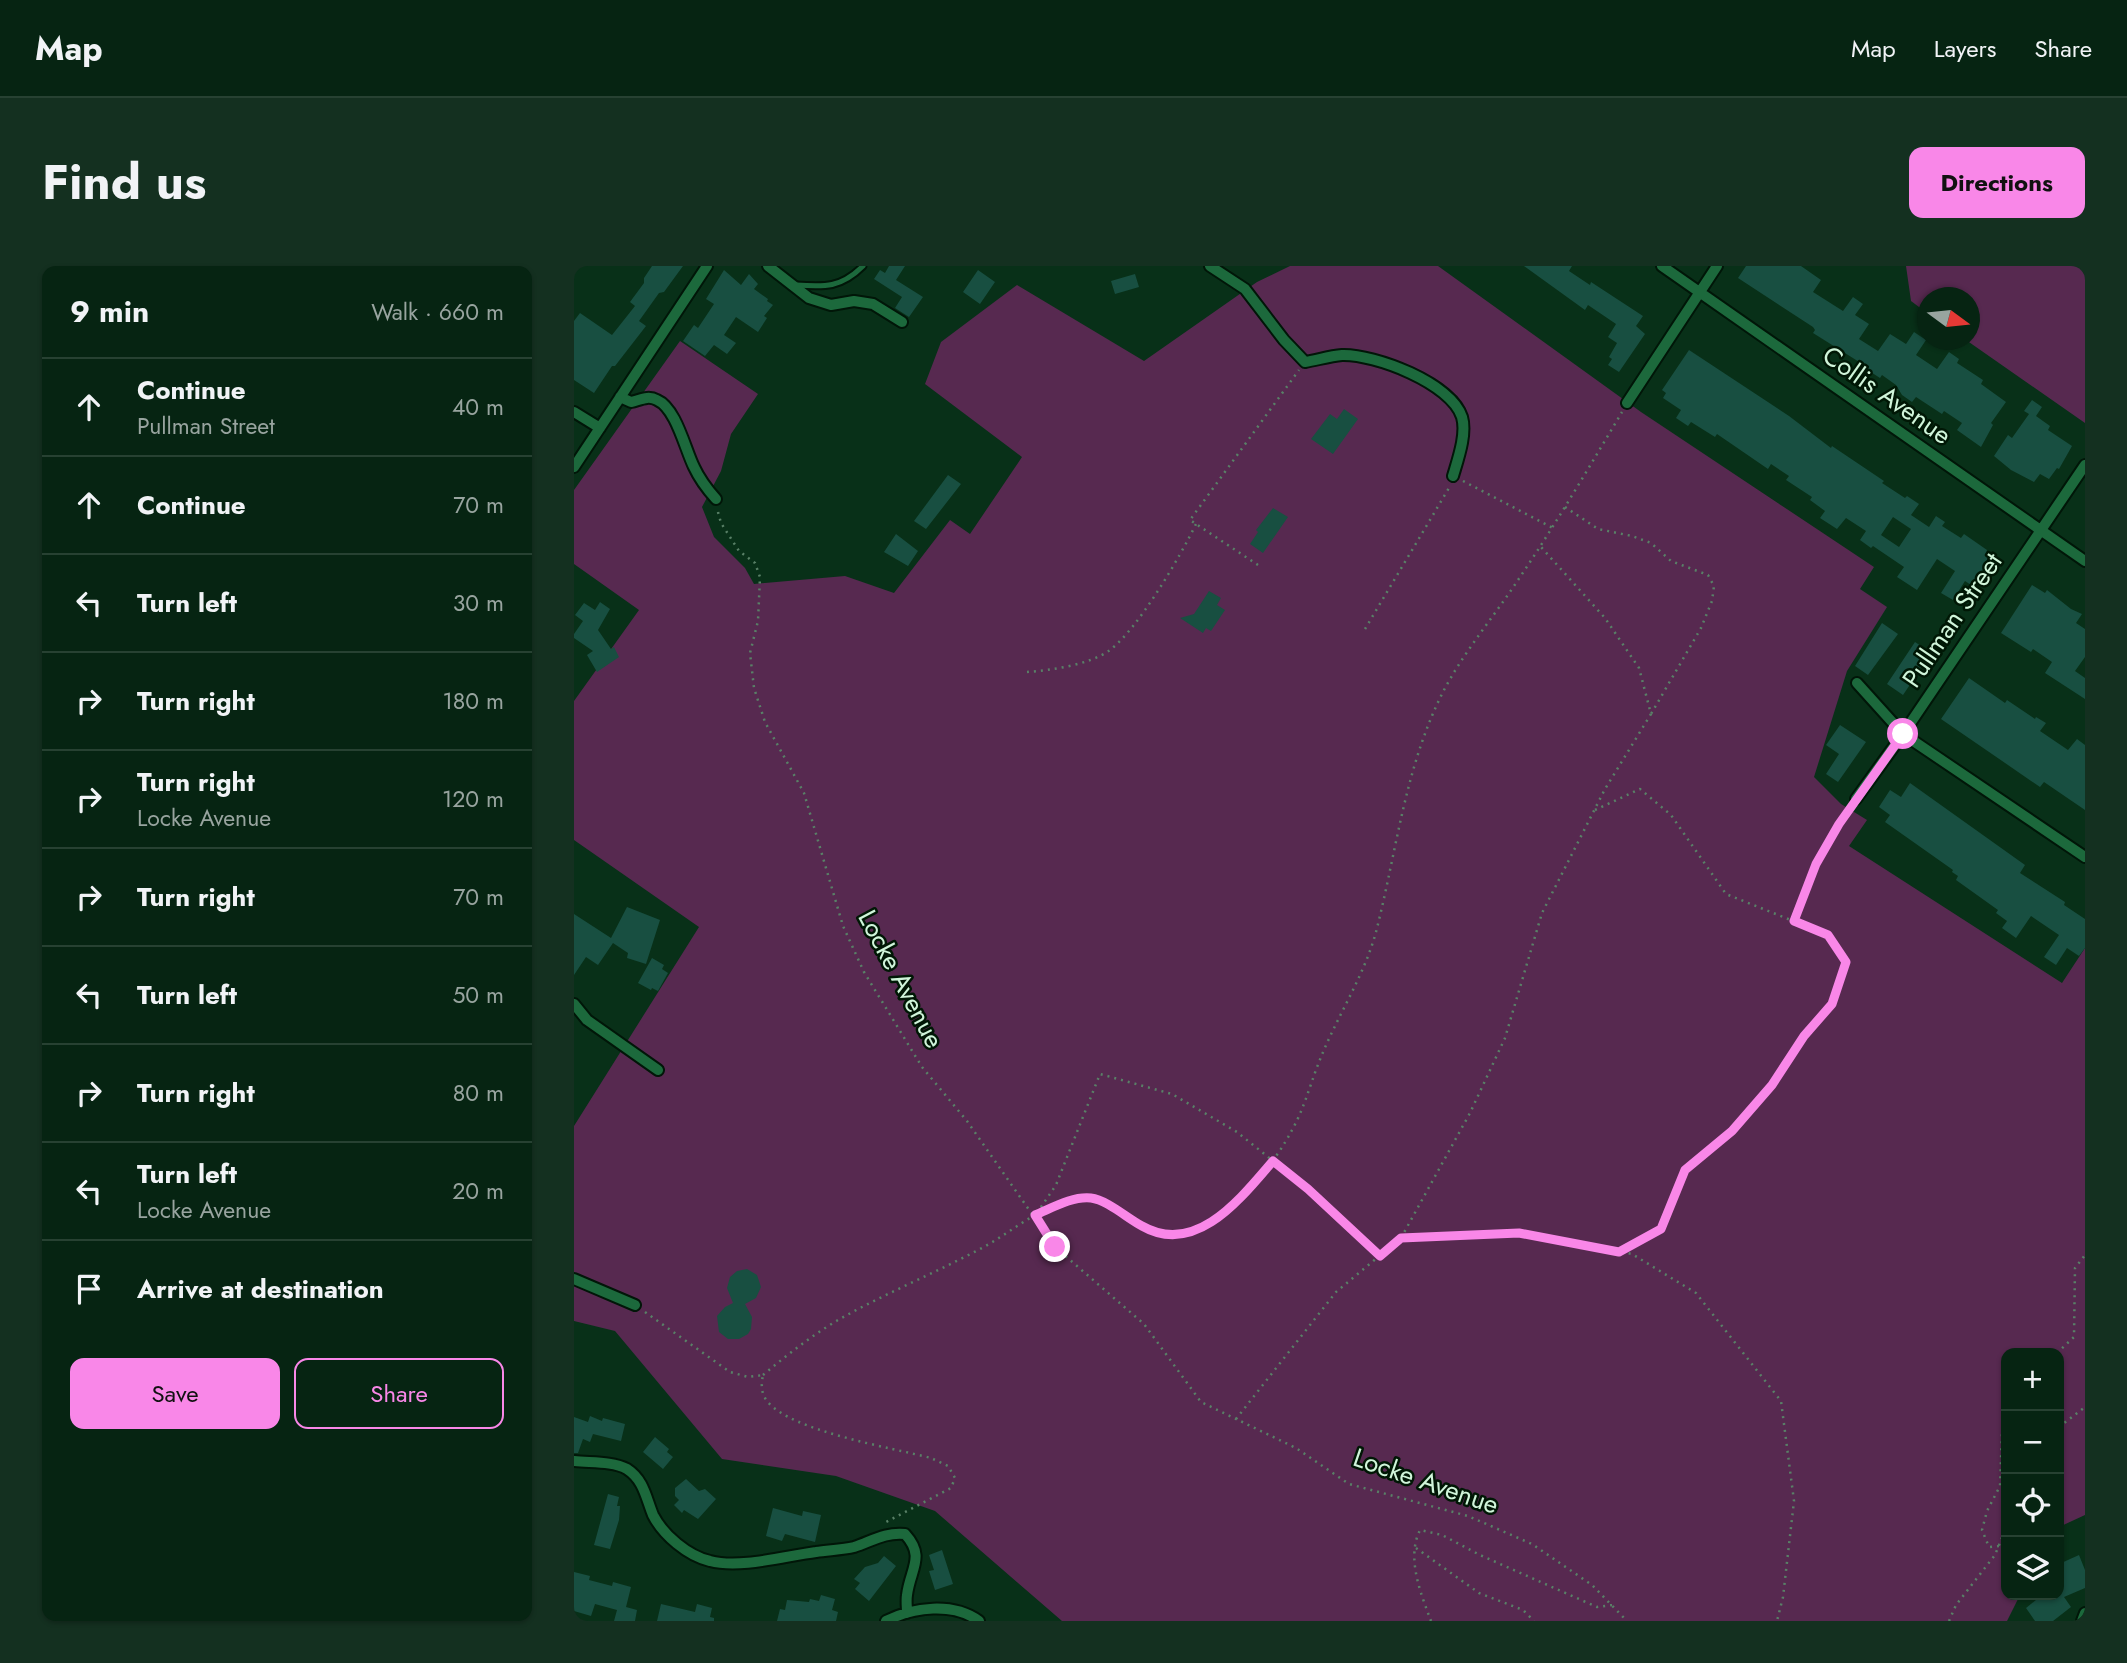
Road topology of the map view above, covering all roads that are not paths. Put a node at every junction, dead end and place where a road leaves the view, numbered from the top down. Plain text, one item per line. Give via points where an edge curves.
1 (707, 266) edge
2 (768, 266) edge
3 (863, 266) edge
4 (1662, 266) edge
5 (1717, 266) edge
6 (1215, 267) edge
7 (793, 284) junction
8 (1700, 292) junction
9 (902, 322) dead end
10 (620, 397) junction
11 (1627, 403) road end
12 (574, 412) edge
13 (600, 428) junction
14 (2085, 465) edge
15 (574, 467) edge
16 (1453, 475) road end
17 (716, 499) road end
18 (2040, 529) junction
19 (2085, 561) edge
20 (1857, 683) dead end
21 (1903, 734) junction
22 (1856, 799) road end
23 (2085, 857) edge
24 (574, 1004) edge
25 (658, 1070) dead end
26 (574, 1279) edge
27 (635, 1304) road end
28 (574, 1461) edge
29 (908, 1613) junction
30 (2085, 1613) edge
31 (886, 1621) edge
32 (979, 1621) edge
33 (2082, 1621) edge

1 - 10 street
2 - 7 street
3 - 7 lane via 835,285
4 - 8 street, Collis Avenue
5 - 8 street
6 - 16 street via 1245,289 1305,362 1344,355 1389,364 1436,387 1455,402 1463,419
7 - 9 street via 809,299 831,306 854,301 873,304
8 - 11 street
8 - 18 street, Collis Avenue
10 - 13 street
10 - 17 street via 631,402 649,397 660,400 706,489
12 - 13 street
13 - 15 street
14 - 18 street, Pullman Street
18 - 19 street, Collis Avenue
18 - 21 street, Pullman Street
20 - 21 street
21 - 22 street, Pullman Street
21 - 23 street
24 - 25 street via 587,1020
26 - 27 street
28 - 29 street via 625,1468 644,1488 654,1517 666,1533 694,1557 713,1562 852,1547 891,1533 905,1534 917,1552 906,1597
29 - 31 street
29 - 32 street via 946,1610
30 - 33 street

